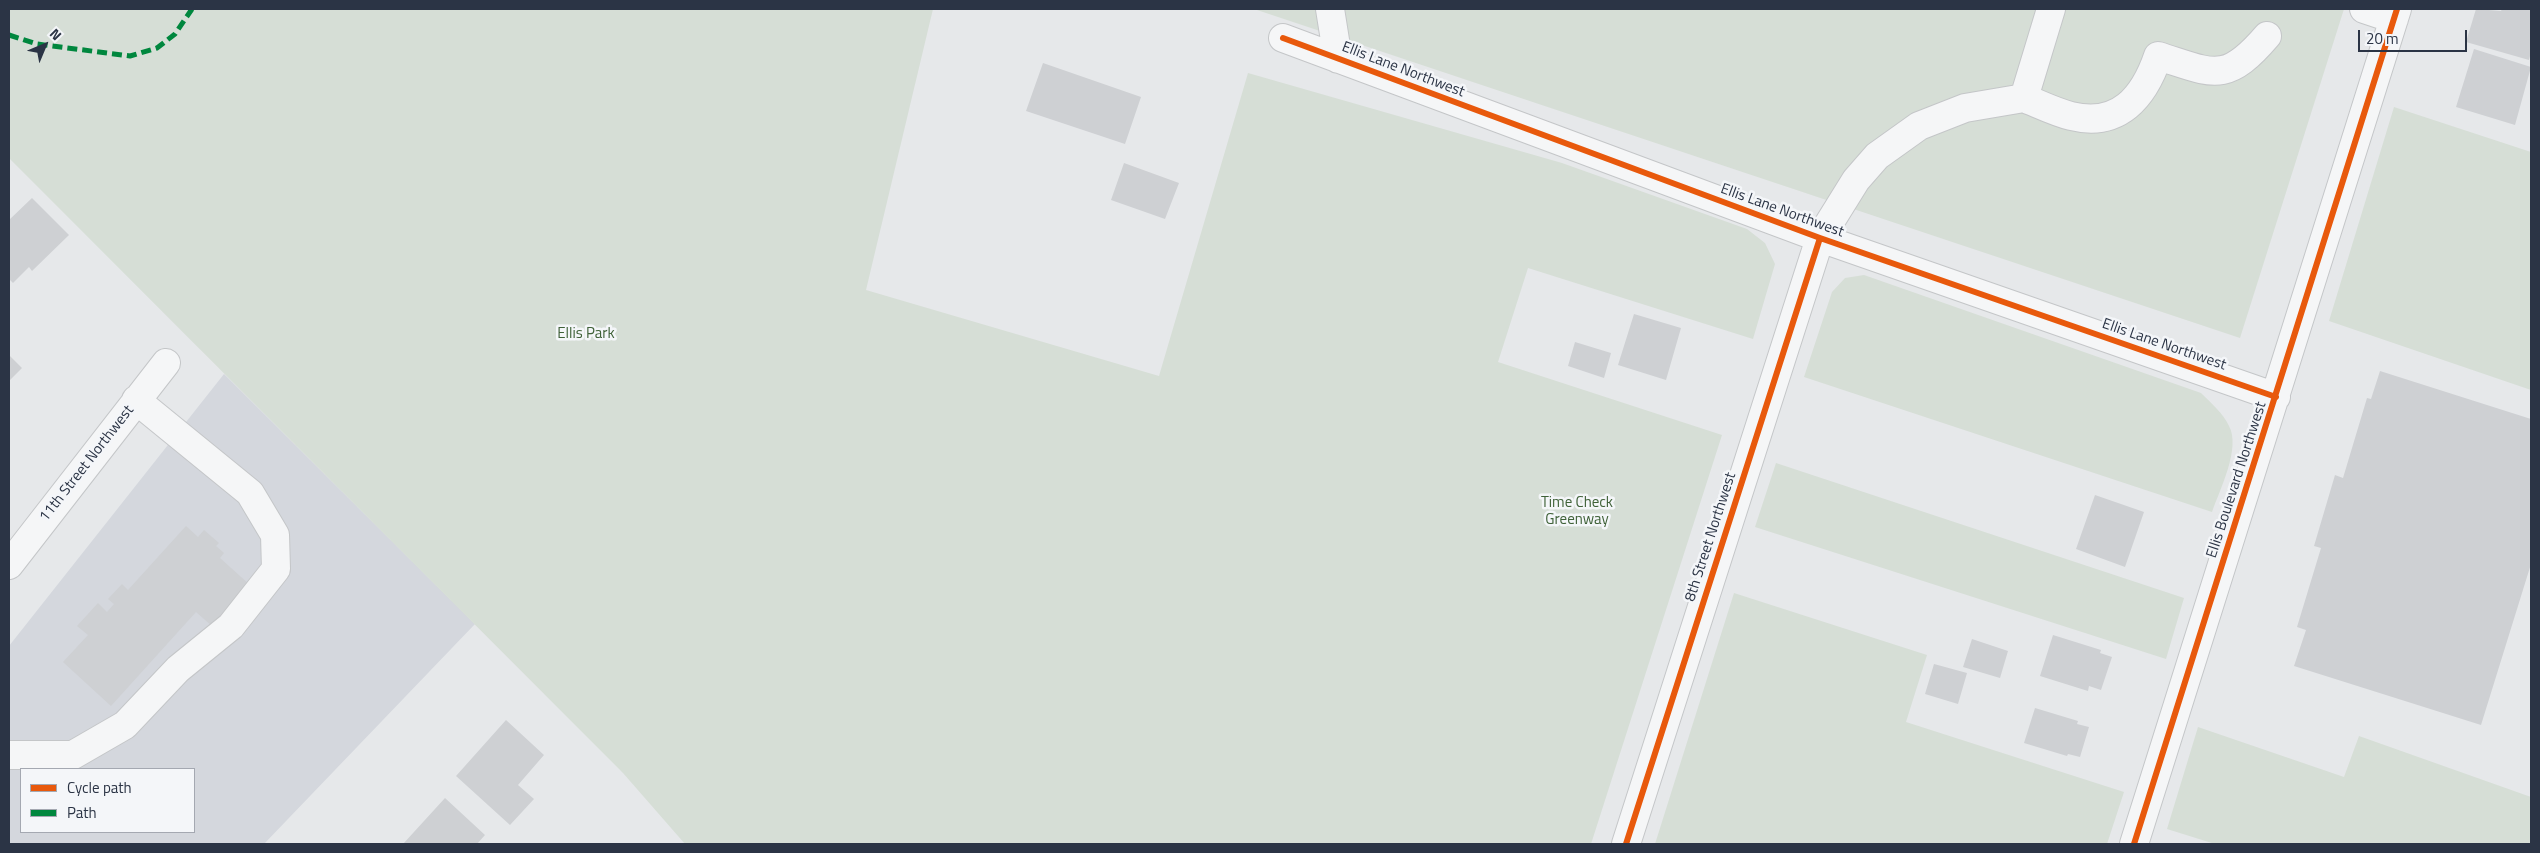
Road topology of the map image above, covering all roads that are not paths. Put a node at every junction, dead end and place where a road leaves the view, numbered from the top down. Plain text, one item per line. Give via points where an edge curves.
1 (1330, 9) edge
2 (2051, 9) edge
3 (2364, 9) edge
4 (2396, 14) edge
5 (2267, 36) dead end
6 (1283, 38) dead end
7 (1338, 59) junction
8 (2024, 98) junction
9 (1820, 238) junction
10 (166, 363) dead end
11 (2276, 397) junction
12 (136, 400) junction
13 (9, 565) edge
14 (9, 756) edge
15 (1626, 844) edge
16 (2134, 844) edge

1 - 7 street
2 - 8 street
3 - 4 street
4 - 11 street, Ellis Boulevard Northwest
5 - 8 street via 2249,57 2228,70 2208,71 2158,56 2150,78 2120,113 2098,118 2072,116
6 - 7 street, Ellis Lane Northwest
7 - 9 street, Ellis Lane Northwest
8 - 9 street, 8th Street Northwest via 1965,108 1918,126 1872,162 1856,180
9 - 11 street, Ellis Lane Northwest
9 - 15 street, 8th Street Northwest
10 - 12 street, 11th Street Northwest
11 - 16 street, Ellis Boulevard Northwest
12 - 13 street, 11th Street Northwest
12 - 14 street via 250,493 275,535 276,569 231,626 178,669 125,725 73,755

